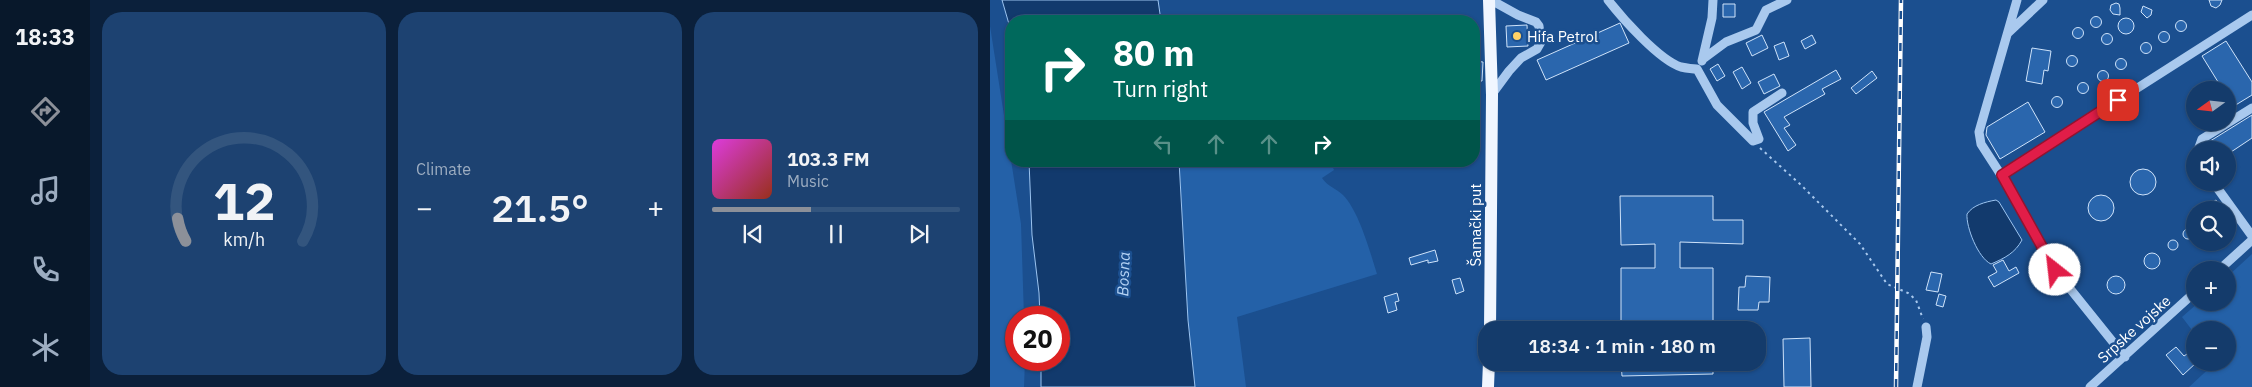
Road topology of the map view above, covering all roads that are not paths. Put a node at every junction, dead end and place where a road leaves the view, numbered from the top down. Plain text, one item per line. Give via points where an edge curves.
1 (1490, 0) edge
2 (1608, 0) edge
3 (1713, 0) edge
4 (1788, 0) edge
5 (2017, 0) edge
6 (2043, 0) edge
7 (2252, 15) edge
8 (2008, 33) junction
9 (1703, 59) junction
10 (1697, 70) junction
11 (1782, 93) dead end
12 (1492, 95) junction
13 (2252, 108) edge
14 (2201, 141) edge
15 (2002, 175) junction
16 (2220, 191) edge
17 (2252, 236) edge
18 (2252, 240) edge
19 (2229, 261) edge
20 (2186, 300) edge
21 (1490, 321) edge
22 (1926, 327) road end
23 (2125, 357) junction
24 (1489, 371) edge
25 (1488, 387) edge
26 (1918, 387) edge
27 (2090, 387) edge

1 - 12 main road, Šamački put
1 - 12 street via 1536,22 1541,42 1537,49 1521,58
2 - 10 street via 1625,21 1667,59 1680,67
3 - 9 street
4 - 9 street via 1766,10 1756,30 1726,42
5 - 8 street
6 - 8 street
7 - 15 street
8 - 15 street via 1979,132 1981,144
9 - 10 street
10 - 11 street via 1717,104 1753,141 1760,139 1753,123 1753,112
12 - 21 main road, Šamački put
13 - 14 street
15 - 23 street via 2055,270
16 - 17 street
18 - 19 street
20 - 23 street, Srpske vojske
22 - 26 street
23 - 27 street, Srpske vojske
24 - 25 main road

